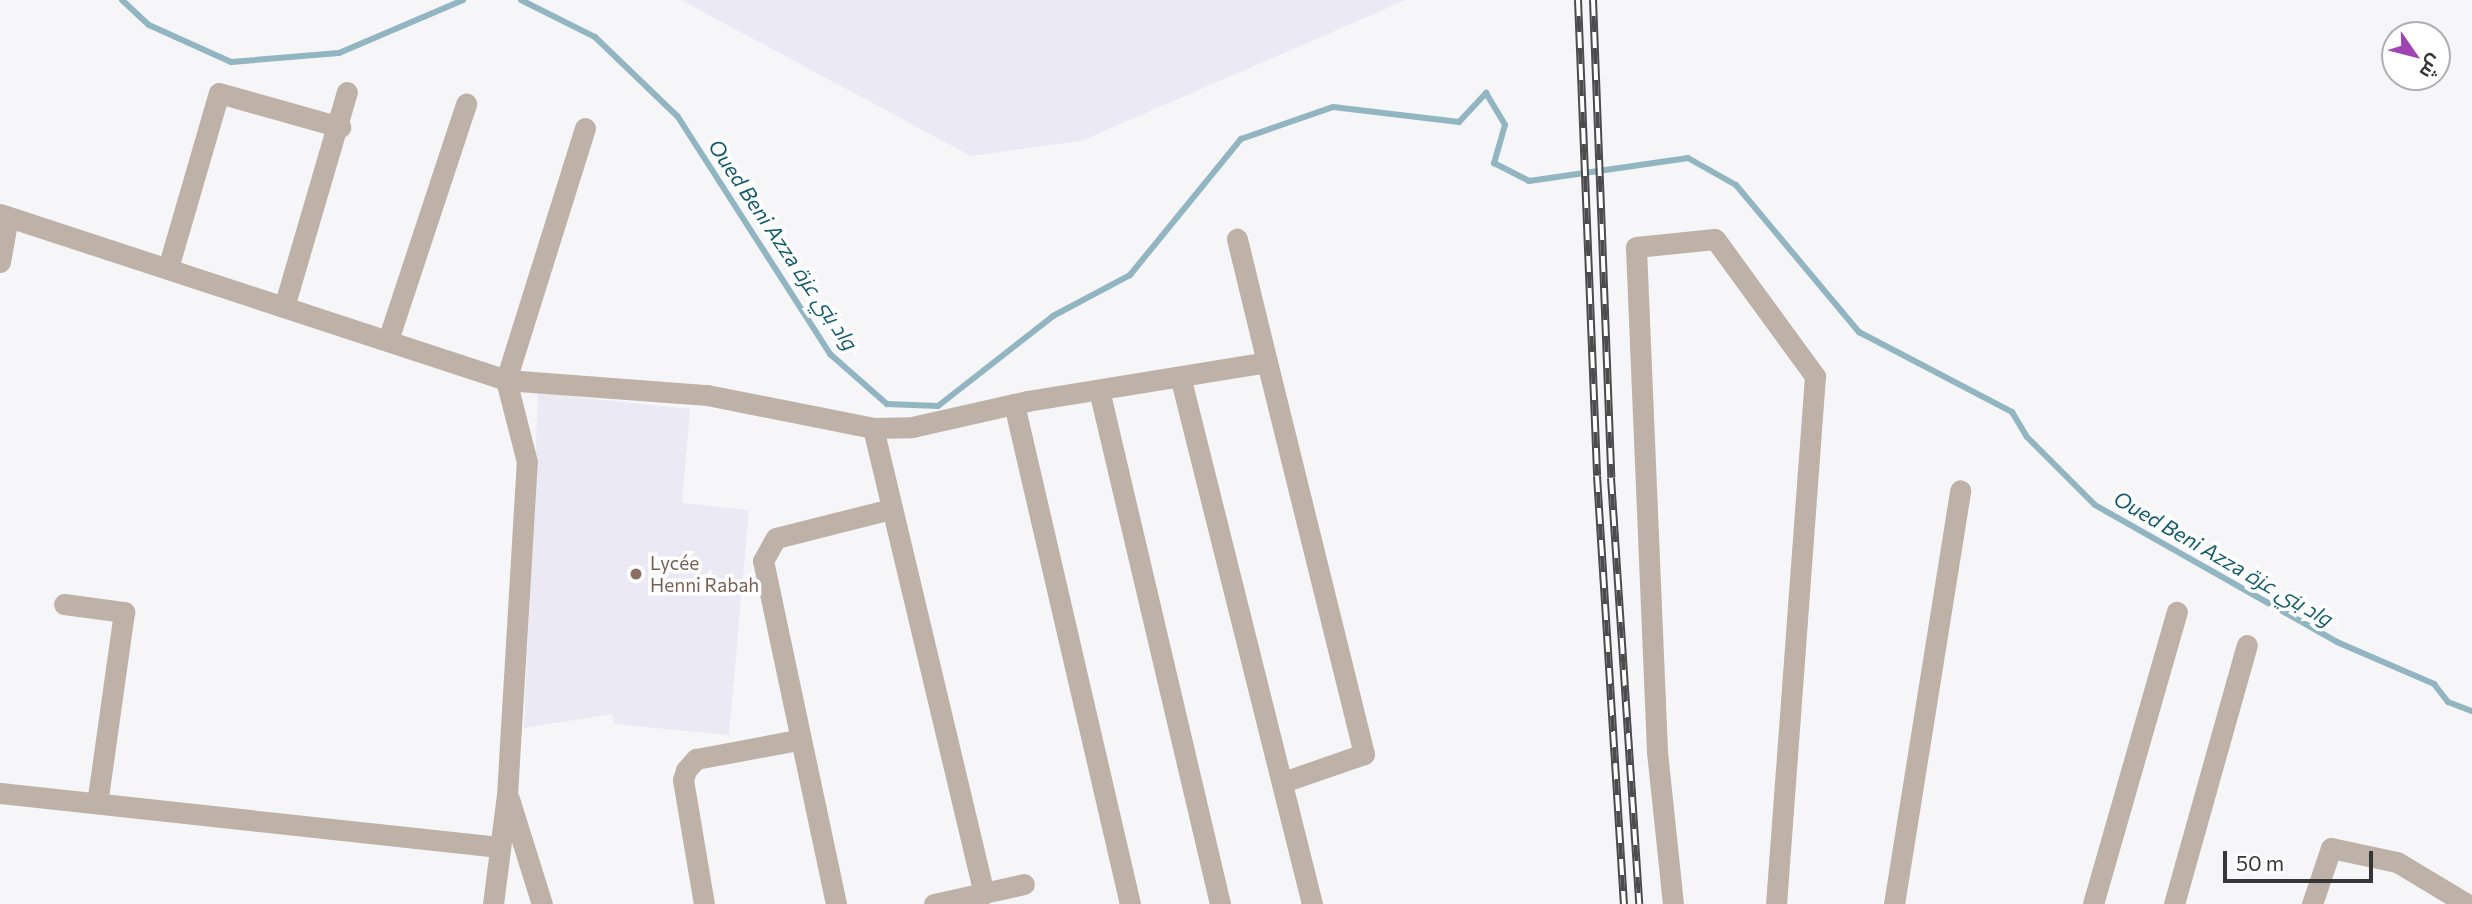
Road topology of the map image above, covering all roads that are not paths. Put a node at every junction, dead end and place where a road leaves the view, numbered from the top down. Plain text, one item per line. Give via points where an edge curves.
1 (347, 92) dead end
2 (466, 104) dead end
3 (340, 127) junction
4 (585, 128) dead end
5 (4, 215) edge
6 (1237, 239) dead end
7 (0, 262) edge
8 (168, 268) junction
9 (284, 307) junction
10 (388, 340) junction
11 (1267, 362) junction
12 (506, 380) junction
13 (1181, 380) junction
14 (1099, 390) junction
15 (1014, 404) junction
16 (873, 428) junction
17 (1960, 490) dead end
18 (891, 509) junction
19 (64, 604) dead end
20 (2177, 612) dead end
21 (2246, 645) dead end
22 (798, 740) junction
23 (1283, 782) junction
24 (0, 793) edge
25 (508, 795) junction
26 (97, 803) junction
27 (499, 847) junction
28 (1024, 884) dead end
29 (984, 894) junction
30 (493, 904) edge
31 (542, 904) edge
32 (704, 904) edge
33 (836, 904) edge
34 (934, 904) edge
35 (1130, 904) edge
36 (1220, 904) edge
37 (1312, 904) edge
38 (1673, 904) edge
39 (1776, 904) edge
40 (1894, 904) edge
41 (2093, 904) edge
42 (2174, 904) edge
43 (2312, 904) edge
44 (2467, 904) edge

1 - 3 street
2 - 10 street
3 - 8 street via 219,93
3 - 9 street
4 - 12 street
5 - 7 street
5 - 8 street
6 - 11 street
8 - 9 street
9 - 10 street
10 - 12 street
11 - 13 street
11 - 23 street via 1364,754
12 - 16 street via 706,395
12 - 25 street via 527,462
13 - 14 street
13 - 23 street
14 - 15 street
14 - 36 street
15 - 16 street via 912,427
15 - 35 street
16 - 18 street
17 - 40 street
18 - 22 street via 776,538 767,548 763,561
18 - 29 street
19 - 26 street via 124,611
20 - 41 street
21 - 42 street
22 - 32 street via 696,759 687,770 683,780
22 - 33 street
23 - 37 street
24 - 26 street
25 - 27 street
25 - 31 street
26 - 27 street
27 - 30 street
28 - 29 street
29 - 34 street
38 - 39 street via 1657,751 1636,247 1715,239 1815,376
43 - 44 street via 2331,848 2397,862

